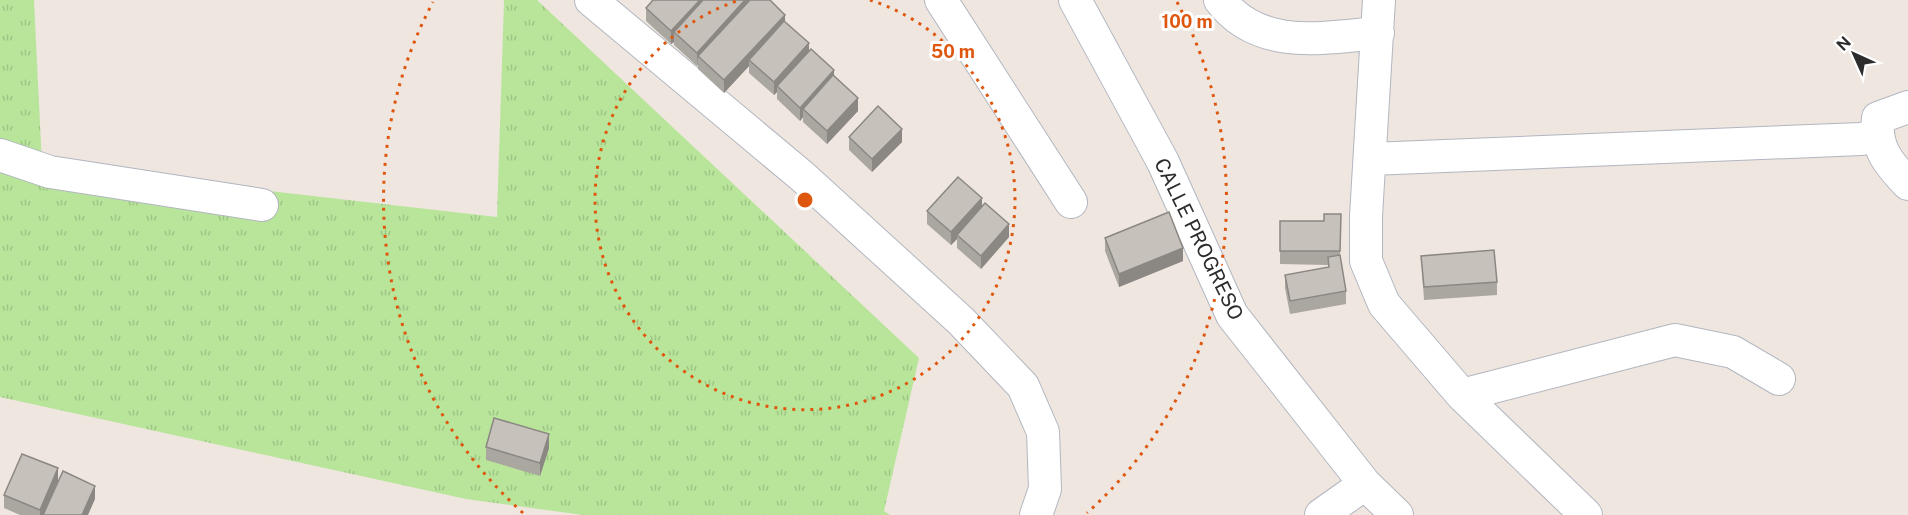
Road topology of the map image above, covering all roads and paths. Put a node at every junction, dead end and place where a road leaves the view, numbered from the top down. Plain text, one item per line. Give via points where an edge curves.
1 (591, 0) edge
2 (941, 0) edge
3 (1075, 0) edge
4 (1220, 0) edge
5 (1379, 0) edge
6 (1378, 33) junction
7 (1908, 107) edge
8 (1876, 136) junction
9 (0, 155) edge
10 (1370, 159) junction
11 (1908, 184) edge
12 (1071, 202) dead end
13 (262, 205) dead end
14 (1779, 379) dead end
15 (1462, 395) junction
16 (1365, 484) junction
17 (1036, 515) edge
18 (1321, 515) edge
19 (1397, 515) edge
20 (1586, 515) edge

1 - 17 street via 803,177 960,321 1023,386 1043,432 1045,489
2 - 12 street
3 - 16 street, CALLE PROGRESO via 1163,162 1232,315
4 - 6 street via 1229,12 1259,31 1297,40
5 - 6 street
6 - 10 street
7 - 8 street via 1878,118
8 - 10 street via 1861,140
8 - 11 street via 1889,163
9 - 13 street via 50,172
10 - 15 street via 1366,261 1384,303
14 - 15 street via 1732,352 1675,340
15 - 20 street
16 - 18 street
16 - 19 street, CALLE PROGRESO

